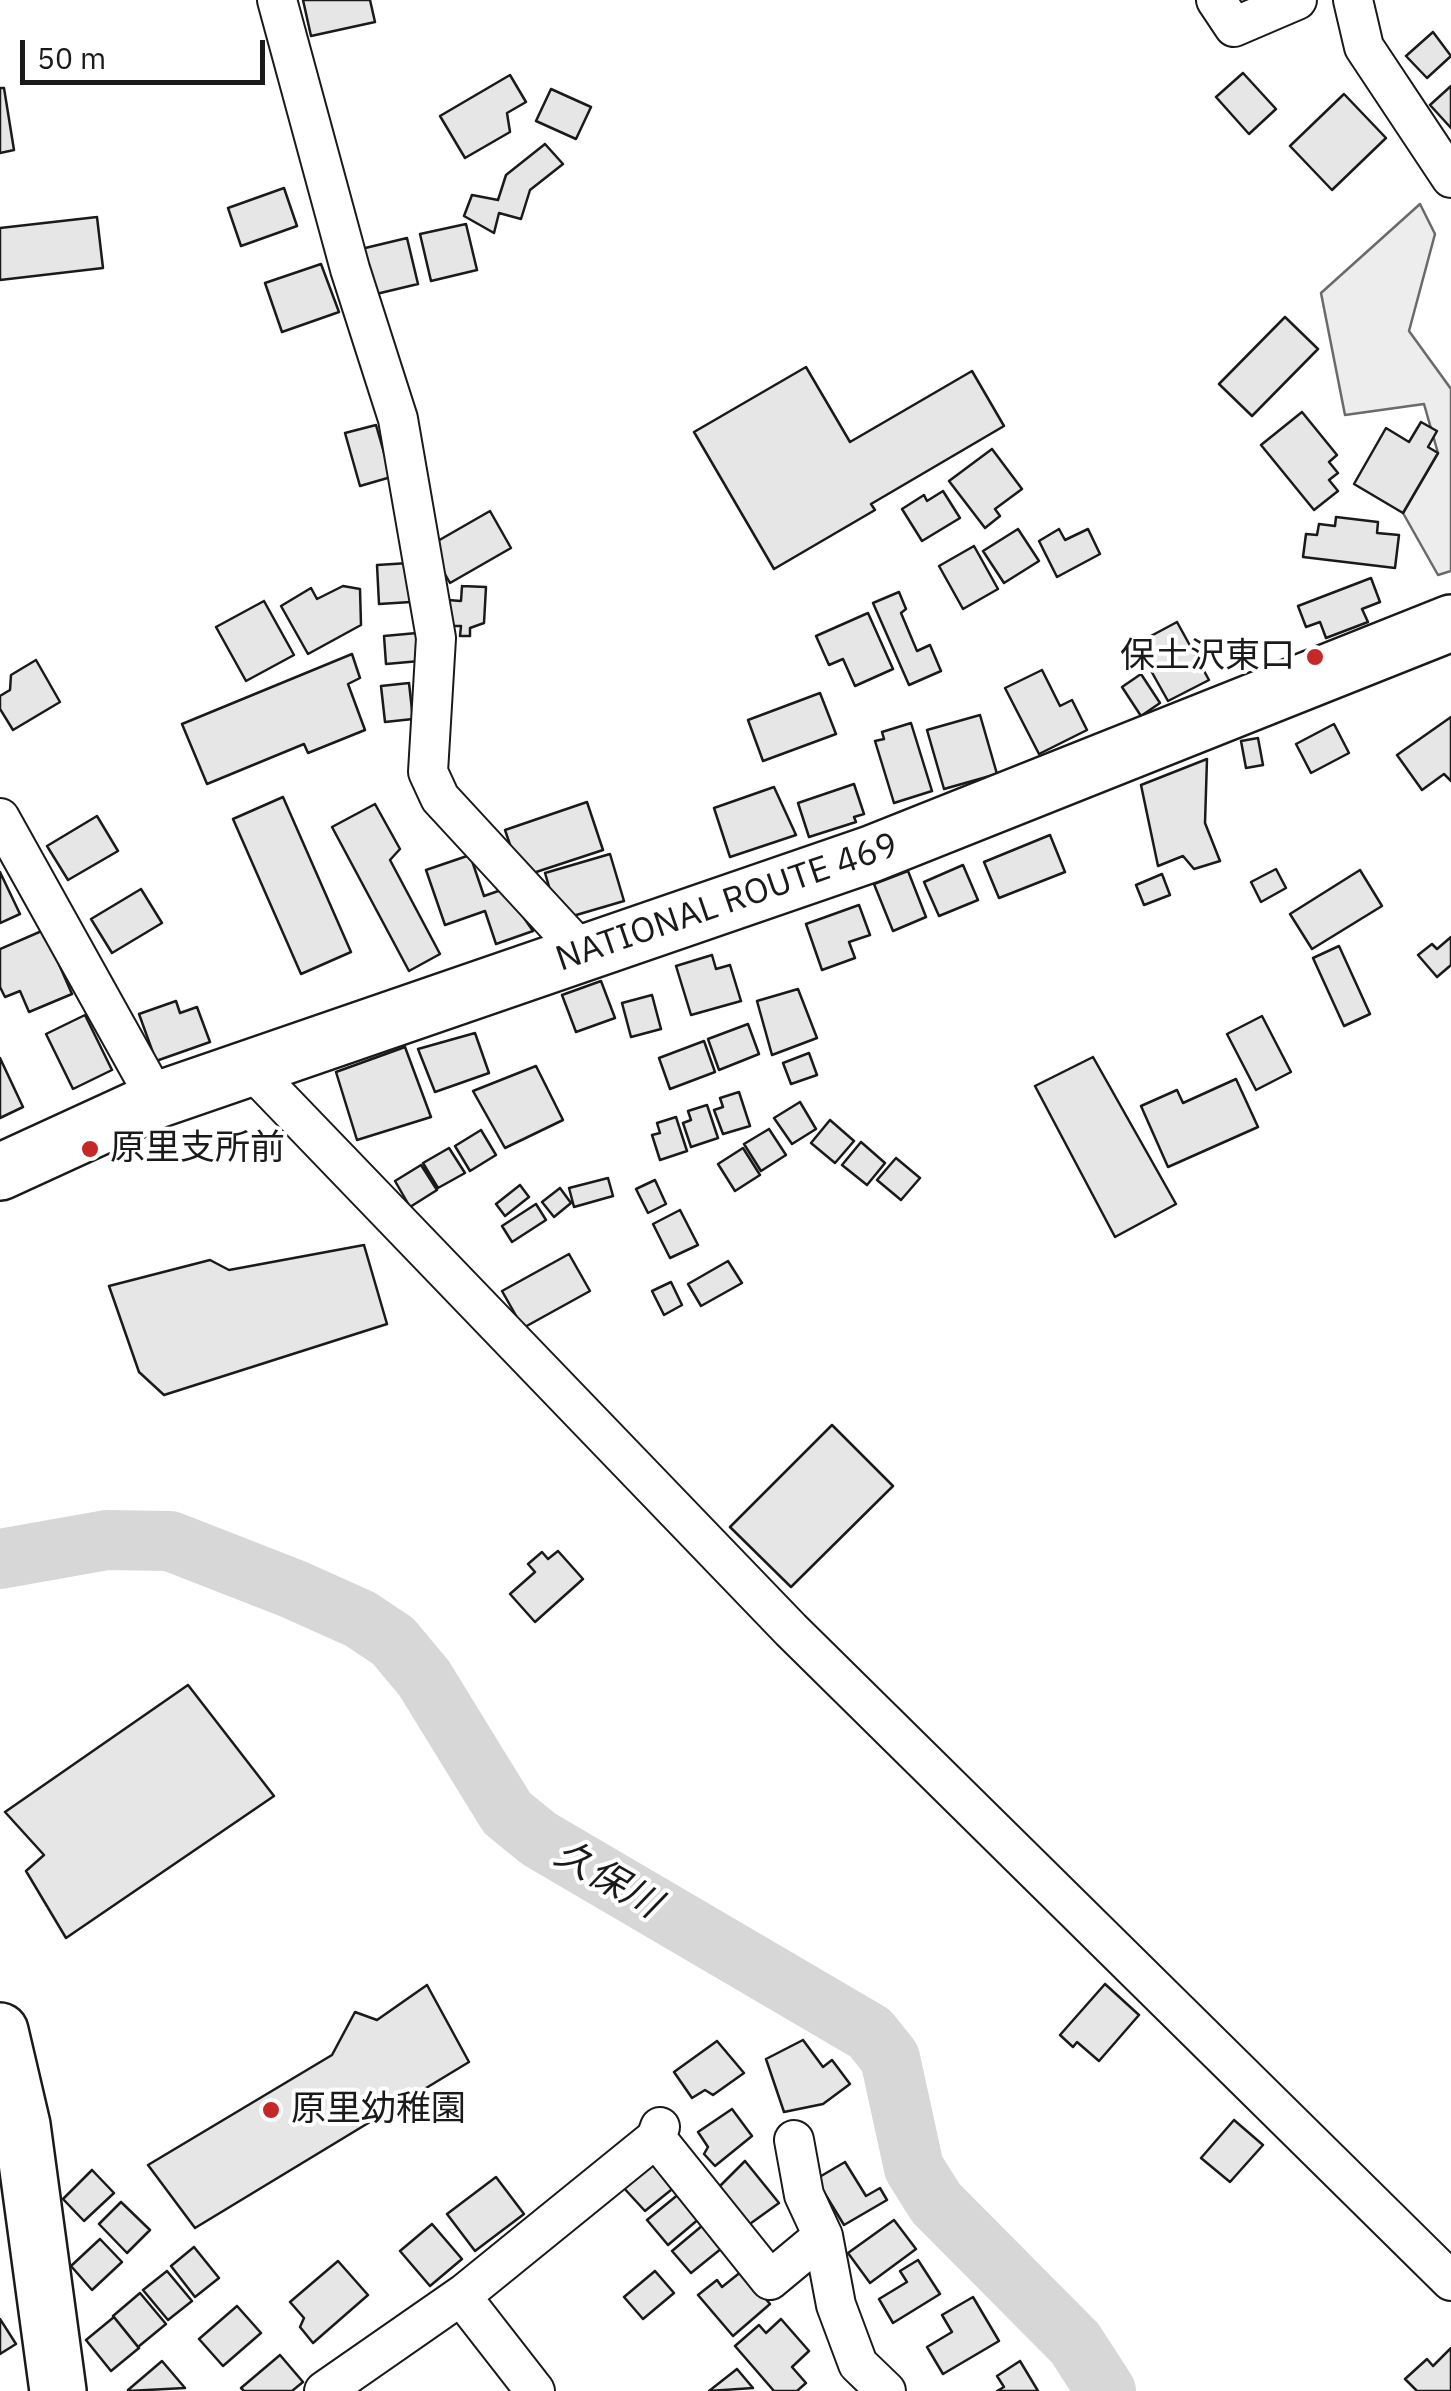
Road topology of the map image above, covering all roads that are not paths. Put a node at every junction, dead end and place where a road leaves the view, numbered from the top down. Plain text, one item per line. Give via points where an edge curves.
1 (278, 0) edge
2 (1216, 0) edge
3 (1297, 0) edge
4 (1354, 0) edge
5 (1451, 178) edge
6 (1451, 622) edge
7 (0, 818) edge
8 (584, 954) junction
9 (251, 1069) junction
10 (158, 1100) junction
11 (0, 1172) edge
12 (0, 2031) edge
13 (794, 2140) dead end
14 (822, 2236) junction
15 (1451, 2281) edge
16 (461, 2296) junction
17 (58, 2391) edge
18 (324, 2391) edge
19 (535, 2391) edge
20 (886, 2391) edge

1 - 8 street via 398,420 436,638 428,772 440,798
2 - 3 street via 1234,27
4 - 5 street via 1364,46
6 - 8 highway, NATIONAL ROUTE 469 via 870,854
7 - 10 street
8 - 9 highway, NATIONAL ROUTE 469
9 - 10 highway, NATIONAL ROUTE 469
9 - 15 street via 790,1630
10 - 11 highway, NATIONAL ROUTE 469
12 - 17 highway via 22,2125
13 - 14 street via 804,2195
14 - 16 street via 770,2280 658,2133
14 - 20 street via 836,2305 858,2364
16 - 18 street
16 - 19 street

